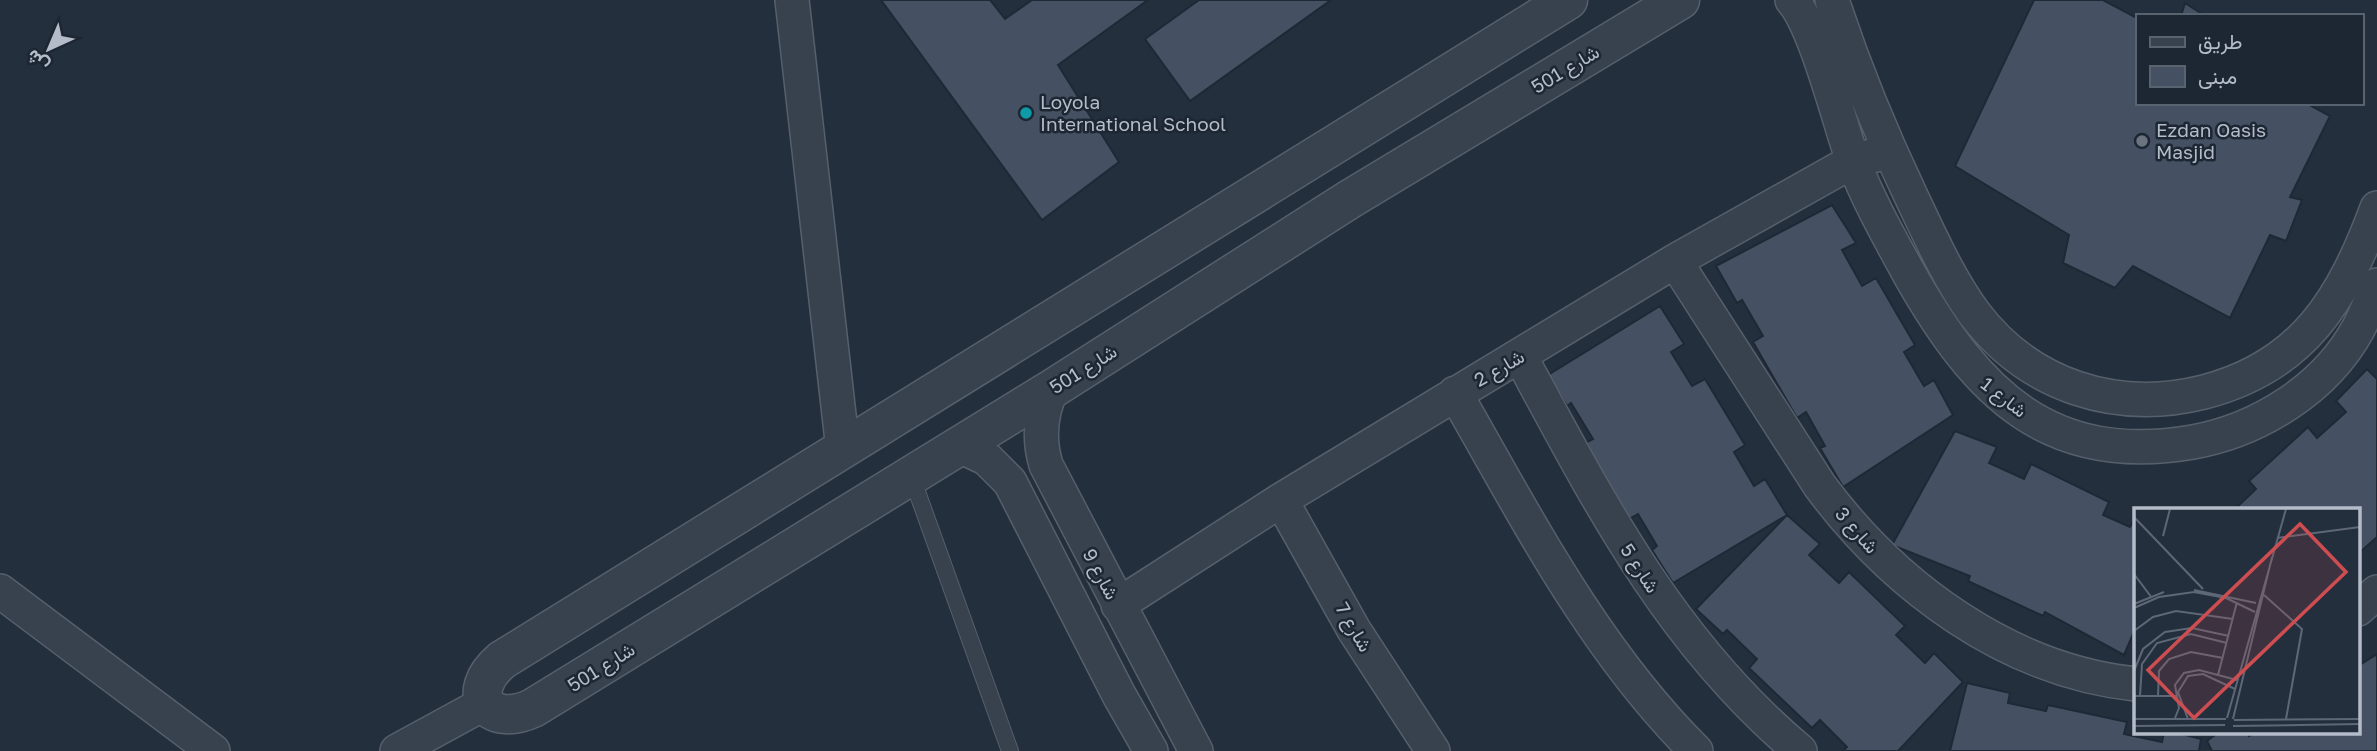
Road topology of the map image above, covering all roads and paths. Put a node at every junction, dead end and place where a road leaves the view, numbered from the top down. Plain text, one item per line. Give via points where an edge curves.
1 (792, 0) edge
2 (1568, 0) edge
3 (1680, 0) edge
4 (1792, 0) edge
5 (1832, 0) edge
6 (1890, 151) junction
7 (1853, 160) junction
8 (2377, 208) edge
9 (1675, 261) junction
10 (2377, 285) edge
11 (2332, 303) junction
12 (2368, 337) edge
13 (1520, 356) junction
14 (1052, 389) junction
15 (1455, 393) junction
16 (958, 445) junction
17 (842, 450) junction
18 (911, 475) junction
19 (1281, 500) junction
20 (0, 591) edge
21 (2377, 592) edge
22 (1118, 605) junction
23 (2360, 607) edge
24 (2134, 684) edge
25 (485, 703) junction
26 (213, 751) edge
27 (397, 751) edge
28 (1010, 751) edge
29 (1151, 751) edge
30 (1196, 751) edge
31 (1433, 751) edge
32 (1696, 751) edge
33 (1800, 751) edge

1 - 17 street
2 - 17 street
3 - 14 street, شارع 501 via 1350,199
4 - 7 street, شارع 1 via 1810,34
5 - 6 street, شارع 1
6 - 7 street, شارع 2
6 - 11 street, شارع 1 via 1941,258 1975,313 2021,360 2076,389 2144,400 2181,397 2243,380 2294,348
7 - 9 street, شارع 2
7 - 12 street, شارع 1 via 1900,257 1956,350 2008,402 2067,434 2103,444 2165,447 2227,433 2274,412 2305,391 2339,357
8 - 11 street, شارع 1
9 - 13 street, شارع 2
9 - 24 street, شارع 3 via 1820,486 1881,558 1955,616 2007,644 2079,672
10 - 12 street, شارع 1
11 - 12 street
13 - 15 street, شارع 2
13 - 33 street, شارع 5 via 1595,496 1660,600 1747,704
14 - 16 street, شارع 501
14 - 22 street, شارع 9 via 1040,434 1046,465
15 - 19 street, شارع 2
15 - 32 street via 1615,656
16 - 18 street, شارع 501
16 - 29 street, شارع 9 via 987,459 1010,482
17 - 25 street via 502,660 484,679
18 - 25 street, شارع 501 via 533,708 507,716
18 - 28 lane
19 - 22 street, شارع 2
19 - 31 street, شارع 7 via 1354,630
20 - 26 street
21 - 23 street
22 - 30 street, شارع 9
25 - 27 street

